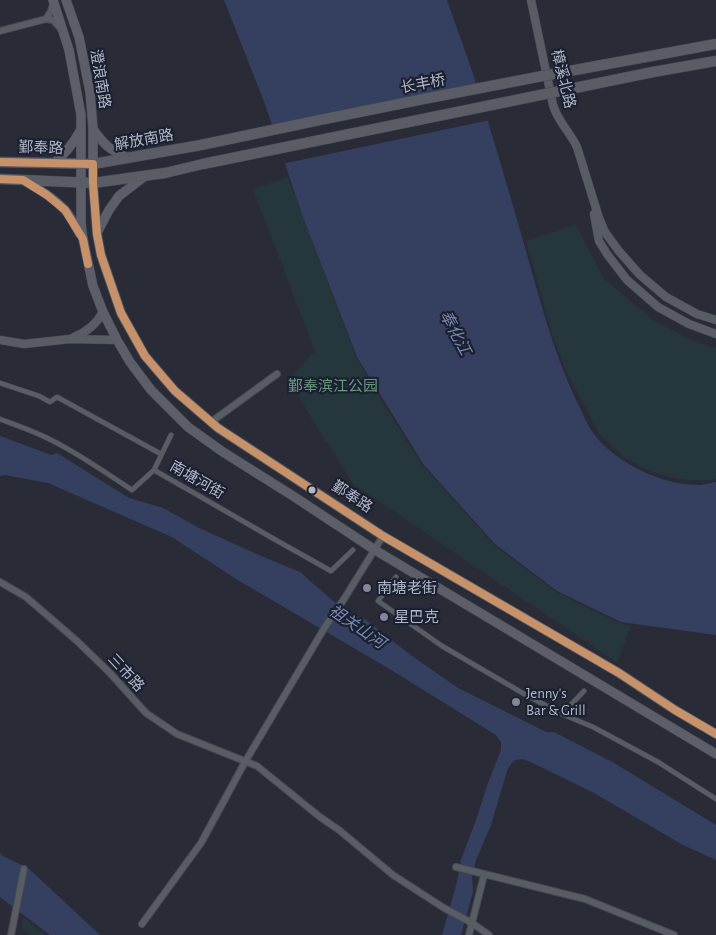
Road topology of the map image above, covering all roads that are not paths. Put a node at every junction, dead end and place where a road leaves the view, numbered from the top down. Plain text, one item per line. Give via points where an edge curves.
1 (53, 0) edge
2 (66, 0) edge
3 (531, 0) edge
4 (46, 18) junction
5 (0, 31) edge
6 (64, 32) junction
7 (716, 44) edge
8 (716, 61) edge
9 (81, 128) junction
10 (93, 128) junction
11 (201, 146) joint
12 (128, 158) junction
13 (0, 162) edge
14 (54, 163) junction
15 (80, 164) junction
16 (93, 164) junction
17 (145, 176) junction
18 (0, 179) edge
19 (23, 180) junction
20 (81, 183) junction
21 (93, 183) junction
22 (590, 187) junction
23 (97, 234) junction
24 (83, 239) junction
25 (103, 312) junction
26 (716, 320) edge
27 (716, 334) edge
28 (70, 339) junction
29 (0, 340) edge
30 (117, 340) junction
31 (277, 374) dead end
32 (0, 383) edge
33 (0, 419) edge
34 (211, 422) junction
35 (171, 435) dead end
36 (162, 454) junction
37 (154, 470) junction
38 (383, 536) junction
39 (353, 550) dead end
40 (375, 550) junction
41 (396, 577) dead end
42 (0, 582) edge
43 (584, 691) dead end
44 (562, 714) junction
45 (716, 734) edge
46 (716, 754) edge
47 (246, 762) junction
48 (716, 799) edge
49 (456, 867) dead end
50 (24, 869) dead end
51 (484, 875) junction
52 (470, 922) junction
53 (142, 924) dead end
54 (11, 935) edge
55 (469, 935) edge
56 (489, 935) edge
57 (674, 935) edge

1 - 4 street via 52,11
1 - 6 main road, 澄浪南路
2 - 10 main road, 澄浪南路 via 79,37 90,92
3 - 22 street, 樟溪北路 via 553,105 572,137
4 - 5 street
4 - 6 street via 53,20
6 - 9 main road, 澄浪南路 via 80,106
7 - 11 main road, 长丰桥, bridge via 549,74
8 - 17 main road, bridge
9 - 14 main road via 73,143
9 - 15 main road, 澄浪南路
10 - 12 main road via 113,151
10 - 16 main road, 澄浪南路
11 - 12 main road, 解放南路
12 - 16 main road, 解放南路
13 - 14 main road, 鄞奉路
14 - 15 main road, 鄞奉路
15 - 16 main road, 鄞奉路
15 - 20 main road, 鄞奉路
16 - 21 main road, 鄞奉路
17 - 21 main road
17 - 23 main road via 119,196
18 - 19 main road
19 - 20 main road
19 - 24 main road via 65,210
20 - 21 main road
20 - 24 main road, 鄞奉路
21 - 23 main road, 鄞奉路
22 - 26 street, 樟溪北路 via 605,232 640,275 666,297
22 - 27 street, 樟溪北路 via 599,241 627,280 658,307 688,324
23 - 34 main road, 鄞奉路 via 101,255 122,313 145,356 176,391
24 - 25 main road, 鄞奉路 via 93,286
25 - 28 street via 84,333
25 - 30 main road, 鄞奉路
28 - 29 street via 24,344
28 - 30 street
30 - 40 main road, 鄞奉路 via 151,390 188,427
31 - 34 street
32 - 36 street via 50,402 57,397
33 - 37 street, 南塘河街 via 53,441 132,490
34 - 38 main road, 鄞奉路
35 - 36 street
36 - 37 street
37 - 39 street, 南塘河街 via 331,571
38 - 40 street
38 - 45 main road, 鄞奉路 via 619,673
40 - 46 main road, 鄞奉路
40 - 47 street via 325,627
41 - 44 street via 378,601 442,646
42 - 47 street, 三市路 via 26,597 77,641 146,713 177,734
43 - 44 street
44 - 48 street via 658,762
47 - 52 street, 三市路 via 257,766 393,875
47 - 53 street via 201,843
49 - 51 street
50 - 54 street
51 - 52 street
51 - 57 street via 585,899
52 - 55 street
52 - 56 street, 三市路

